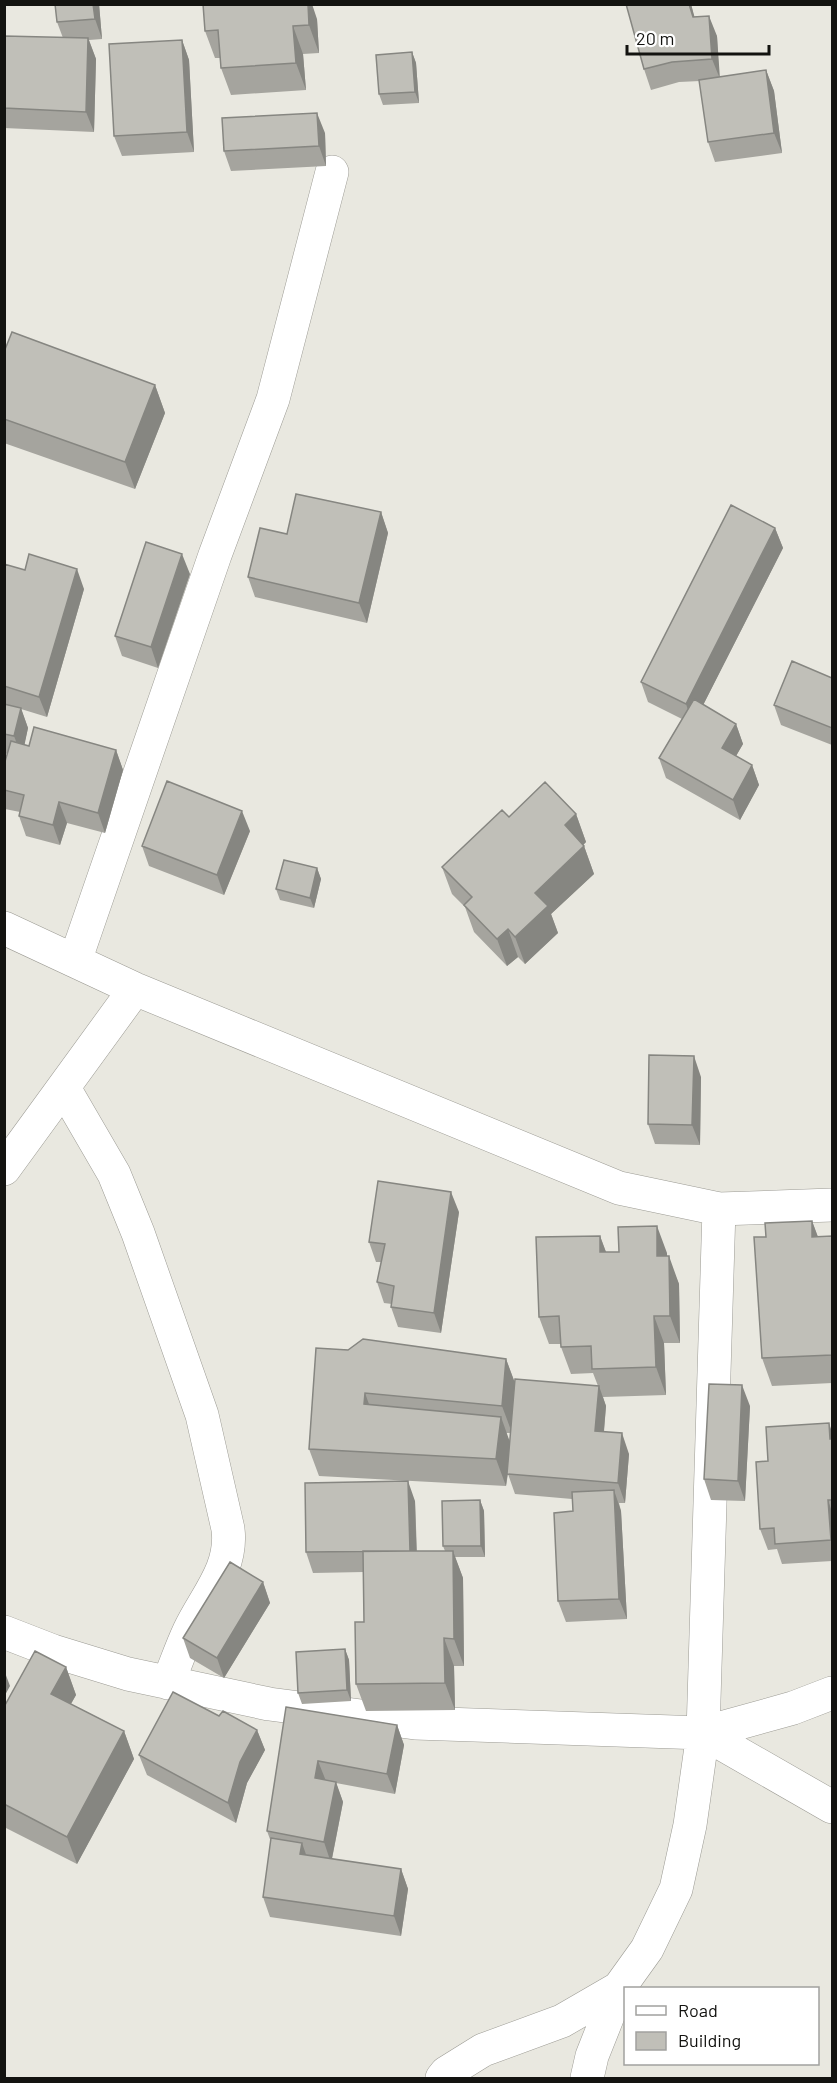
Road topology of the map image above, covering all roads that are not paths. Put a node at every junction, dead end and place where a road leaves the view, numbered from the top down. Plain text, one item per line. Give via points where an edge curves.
1 (332, 172) dead end
2 (4, 928) edge
3 (75, 961) junction
4 (135, 989) junction
5 (64, 1088) junction
6 (4, 1169) edge
7 (832, 1205) edge
8 (718, 1209) junction
9 (4, 1632) edge
10 (168, 1683) junction
11 (832, 1693) edge
12 (703, 1733) junction
13 (832, 1807) edge
14 (619, 1988) junction
15 (442, 2079) edge
16 (587, 2079) edge

1 - 3 street via 273,399
2 - 3 street
3 - 4 street
4 - 5 street
4 - 8 street via 620,1188
5 - 6 street
5 - 10 street via 114,1174 138,1233 202,1414 228,1529 230,1546 223,1570 189,1630
7 - 8 street
8 - 12 street
9 - 10 street via 87,1662
10 - 12 street via 269,1704 415,1723
11 - 12 street
12 - 13 street
12 - 14 street via 676,1889 647,1949
14 - 15 street via 562,2021 483,2050
14 - 16 street

